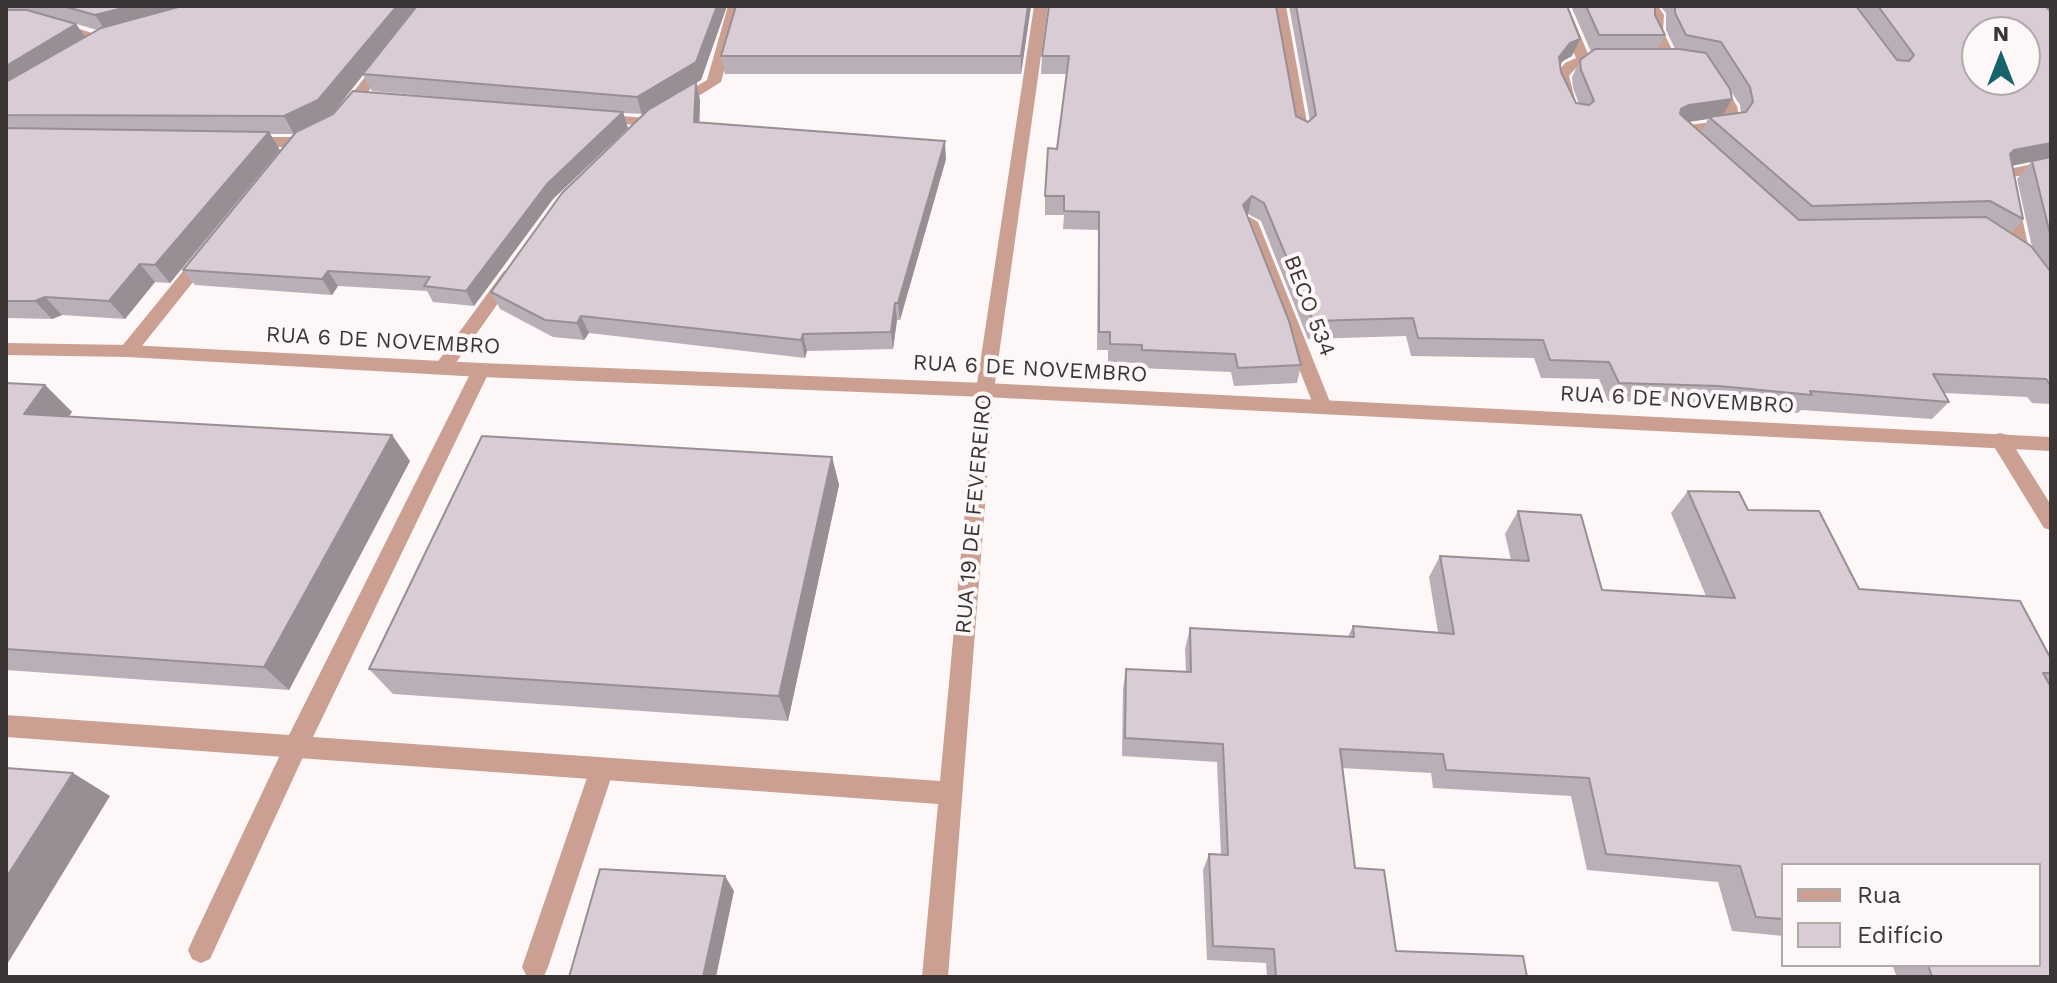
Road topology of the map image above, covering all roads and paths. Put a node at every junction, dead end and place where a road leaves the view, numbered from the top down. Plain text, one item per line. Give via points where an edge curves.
1 (735, 6) edge
2 (1041, 6) edge
3 (1279, 6) edge
4 (1561, 6) edge
5 (1651, 6) edge
6 (6, 21) edge
7 (107, 41) edge
8 (392, 52) edge
9 (1584, 60) junction
10 (1627, 60) edge
11 (1670, 60) edge
12 (1704, 64) edge
13 (356, 98) junction
14 (380, 100) edge
15 (585, 117) edge
16 (1576, 117) edge
17 (646, 122) junction
18 (1302, 134) edge
19 (235, 142) edge
20 (624, 143) edge
21 (1696, 146) edge
22 (2051, 165) edge
23 (1250, 222) edge
24 (218, 240) edge
25 (1999, 242) edge
26 (524, 255) edge
27 (6, 349) edge
28 (128, 351) junction
29 (442, 369) junction
30 (481, 370) junction
31 (985, 390) junction
32 (1323, 407) junction
33 (2000, 440) junction
34 (2051, 444) edge
35 (2051, 522) edge
36 (6, 726) edge
37 (296, 746) junction
38 (602, 769) junction
39 (950, 793) junction
40 (201, 950) dead end
41 (535, 967) dead end
42 (935, 977) edge

1 - 17 street via 714,82
2 - 31 street, RUA 19 DE FEVEREIRO
3 - 18 street
4 - 9 street
5 - 11 street
6 - 7 street via 42,21
8 - 13 street
9 - 10 street
9 - 16 street via 1562,75
12 - 21 street via 1730,106 1733,121 1680,130
13 - 14 street
13 - 19 street via 329,127 293,148
15 - 17 street
17 - 20 street
22 - 25 street via 2005,174 2028,264
23 - 32 street, BECO 534
24 - 28 street
26 - 29 street
27 - 28 street, RUA 6 DE NOVEMBRO
28 - 29 street, RUA 6 DE NOVEMBRO
29 - 30 street, RUA 6 DE NOVEMBRO
30 - 31 street, RUA 6 DE NOVEMBRO
30 - 37 street
31 - 32 street, RUA 6 DE NOVEMBRO
31 - 39 street, RUA 19 DE FEVEREIRO
32 - 33 street, RUA 6 DE NOVEMBRO
33 - 34 street, RUA 6 DE NOVEMBRO
33 - 35 street
36 - 37 street
37 - 38 street
37 - 40 street
38 - 39 street
38 - 41 street
39 - 42 street, RUA 19 DE FEVEREIRO

